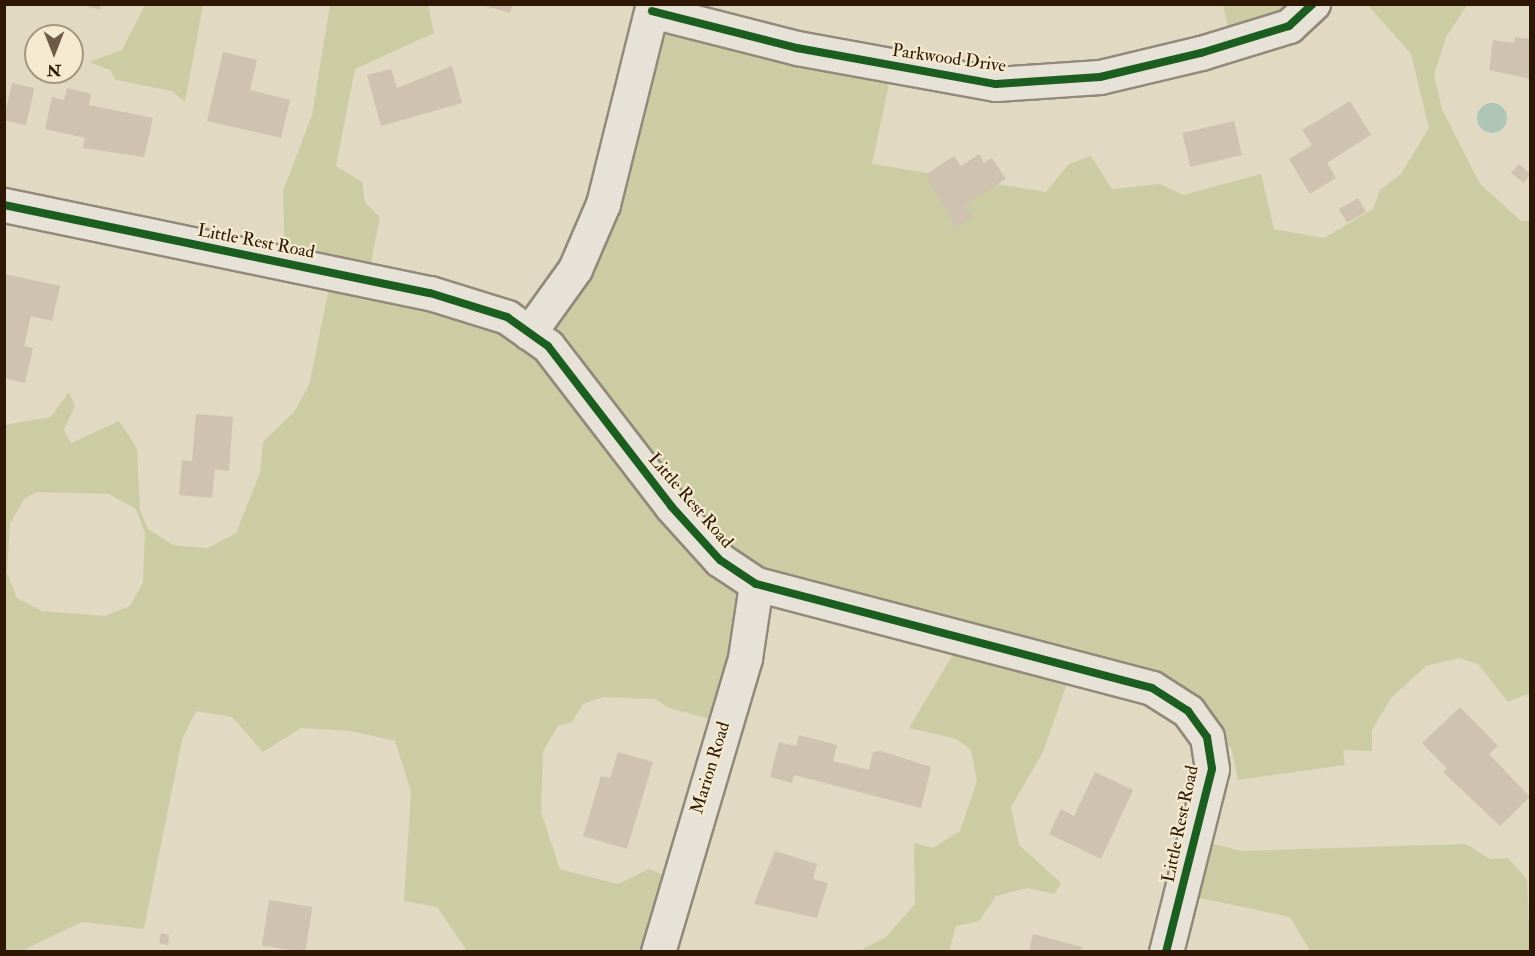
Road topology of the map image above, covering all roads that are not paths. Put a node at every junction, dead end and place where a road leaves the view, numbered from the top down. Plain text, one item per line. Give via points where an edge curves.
1 (1313, 4) edge
2 (652, 8) edge
3 (4, 205) edge
4 (529, 333) junction
5 (756, 584) junction
6 (658, 951) edge
7 (1166, 951) edge

1 - 2 street, Parkwood Drive via 1289,26 1201,53 1100,77 996,84 797,48
2 - 4 street, Parkwood Drive via 603,204 575,269
3 - 4 street, Little Rest Road via 430,293 507,317
4 - 5 street, Little Rest Road via 548,346 597,416 720,560
5 - 6 street, Marion Road via 745,658
5 - 7 street, Little Rest Road via 1152,687 1188,711 1207,737 1212,770

